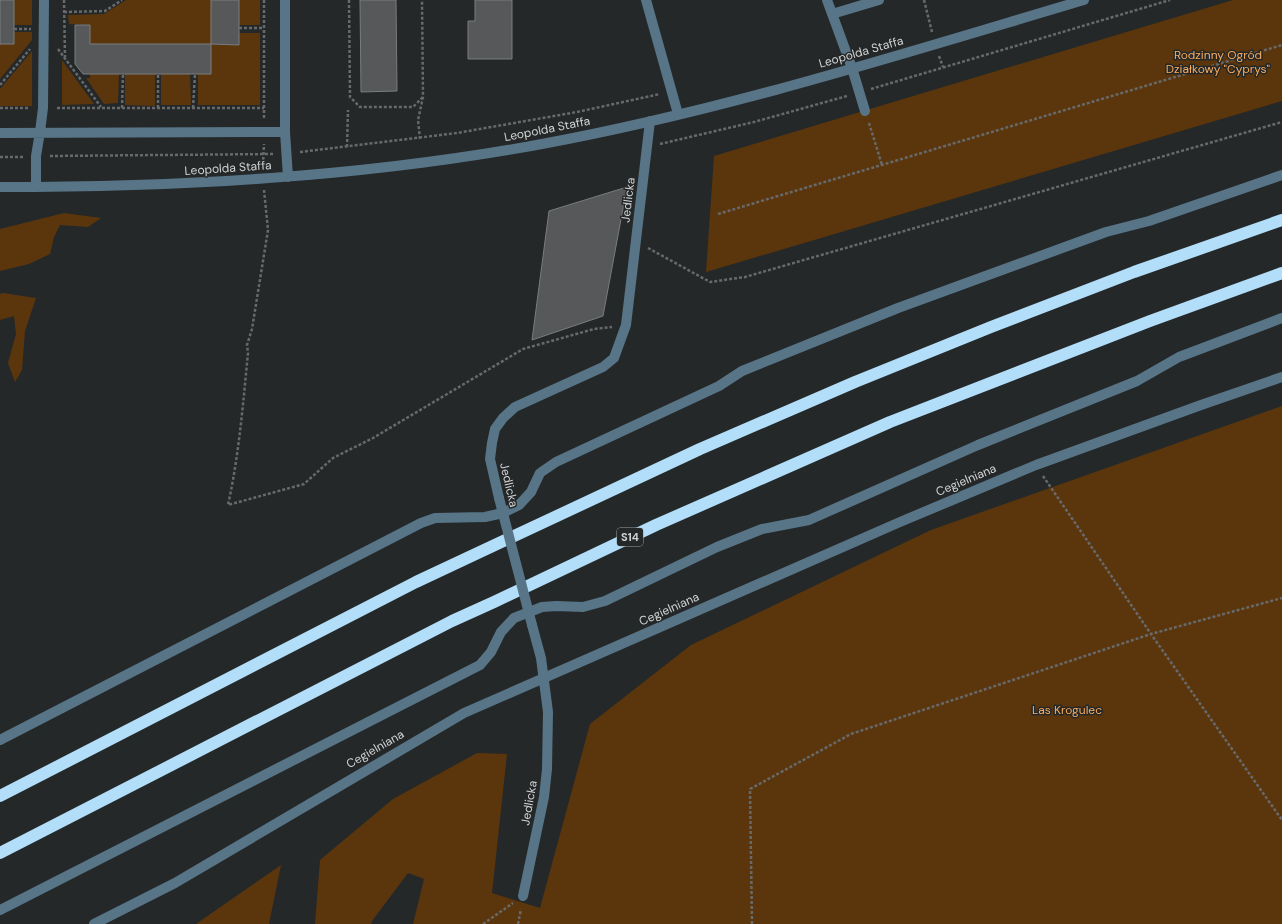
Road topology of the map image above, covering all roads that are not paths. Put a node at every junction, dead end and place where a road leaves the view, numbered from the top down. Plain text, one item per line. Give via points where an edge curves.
1 (44, 0) edge
2 (284, 0) edge
3 (646, 0) edge
4 (827, 0) edge
5 (879, 0) edge
6 (1084, 0) edge
7 (832, 14) junction
8 (852, 68) junction
9 (865, 111) road end
10 (678, 114) junction
11 (650, 121) junction
12 (40, 132) junction
13 (285, 132) junction
14 (0, 133) edge
15 (1282, 175) edge
16 (288, 177) junction
17 (0, 187) edge
18 (36, 187) junction
19 (1282, 220) edge
20 (1282, 272) edge
21 (1282, 318) edge
22 (1282, 377) edge
23 (543, 678) junction
24 (0, 740) edge
25 (0, 796) edge
26 (0, 853) edge
27 (523, 896) road end
28 (0, 910) edge
29 (94, 924) edge

1 - 12 street
2 - 13 street
3 - 10 street
4 - 7 street
5 - 7 street
6 - 8 street, Leopolda Staffa
7 - 8 street
8 - 9 street
8 - 10 street, Leopolda Staffa via 779,90
10 - 11 street, Leopolda Staffa
11 - 16 street, Leopolda Staffa via 490,153
11 - 23 street, Jedlicka, bridge via 626,325 614,358 603,367 515,407 495,429 492,443 490,459 498,498 541,658
12 - 13 street
12 - 14 street
12 - 18 street via 36,156
13 - 16 street
15 - 24 street via 1149,221 1091,237 898,308 742,371 719,386 556,462 540,473 531,492 519,505 503,513 485,517 435,518 421,523
16 - 18 street, Leopolda Staffa via 187,184
17 - 18 street, Leopolda Staffa
19 - 25 highway via 1134,272 991,327 854,382 700,449 416,582
20 - 26 highway, S14 via 890,422 656,525 452,621
21 - 28 street via 1179,357 1137,381 978,445 809,520 762,529 723,544 605,601 583,607 542,607 514,618 501,632 491,652 480,665
22 - 23 street, Cegielniana via 1036,465 892,525
23 - 27 street, Jedlicka via 548,712 546,783
23 - 29 street, Cegielniana via 464,713 175,883

